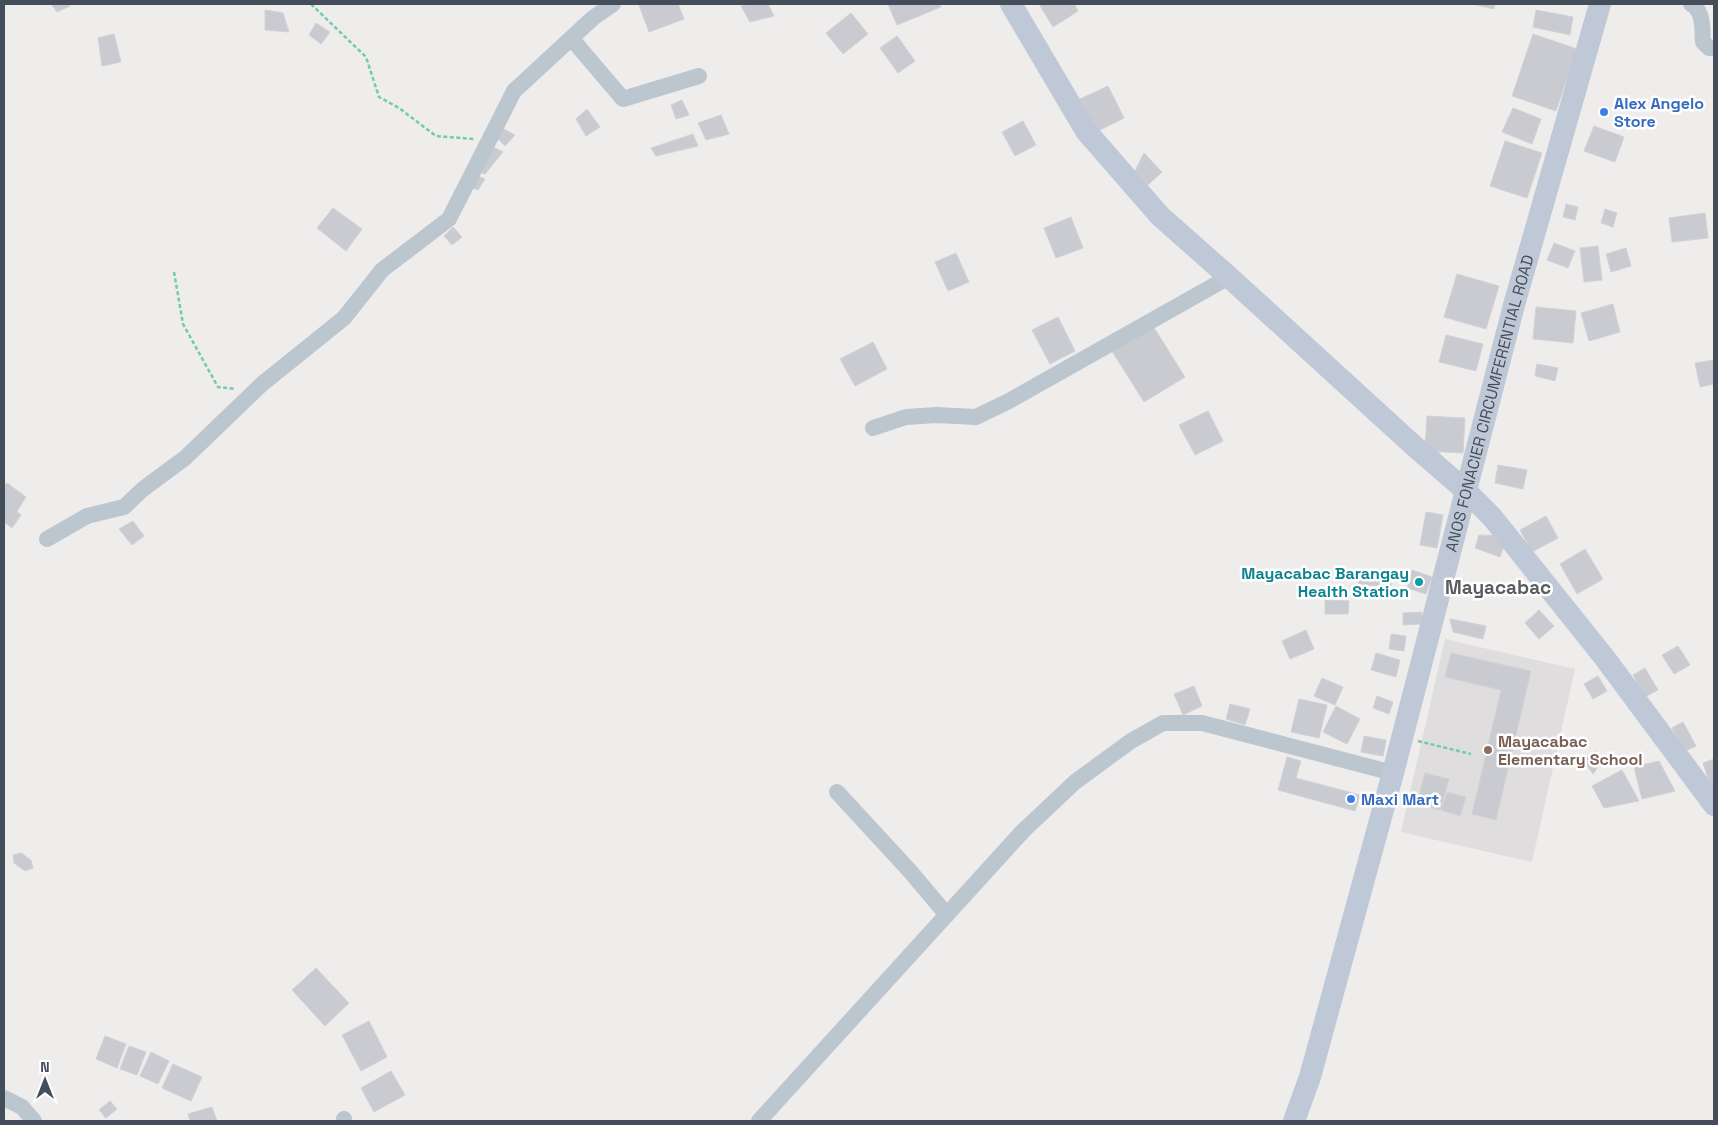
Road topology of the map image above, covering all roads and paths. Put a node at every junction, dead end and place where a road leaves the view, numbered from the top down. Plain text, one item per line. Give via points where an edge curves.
1 (311, 4) edge
2 (610, 4) edge
3 (1011, 4) edge
4 (1600, 4) edge
5 (1691, 4) edge
6 (571, 38) junction
7 (1714, 48) edge
8 (699, 76) dead end
9 (488, 141) junction
10 (174, 272) dead end
11 (1229, 276) junction
12 (255, 391) junction
13 (873, 428) dead end
14 (1465, 490) junction
15 (47, 539) dead end
16 (1402, 738) junction
17 (1471, 754) dead end
18 (1393, 772) junction
19 (837, 792) dead end
20 (1713, 801) edge
21 (947, 915) junction
22 (4, 1098) edge
23 (34, 1121) edge
24 (760, 1121) edge
25 (1294, 1121) edge

1 - 9 path via 366,57 379,97 400,108 436,136
2 - 6 street
3 - 11 main road via 1086,131 1160,216
4 - 14 main road, ANOS FONACIER CIRCUMFERENTIAL ROAD
5 - 7 street via 1701,14 1703,42
6 - 8 street via 623,100
6 - 9 street via 514,91
9 - 12 street via 449,219 382,270 344,318
10 - 12 path via 182,324 218,387
11 - 13 street via 976,417 906,417
11 - 14 main road
12 - 15 street via 185,458 124,507 87,516
14 - 16 main road, ANOS FONACIER CIRCUMFERENTIAL ROAD
14 - 20 main road via 1512,542 1604,657
16 - 17 path
16 - 18 main road, ANOS FONACIER CIRCUMFERENTIAL ROAD
18 - 21 street via 1202,723 1163,723 1075,782 1022,831
18 - 25 main road, ANOS FONACIER CIRCUMFERENTIAL ROAD via 1310,1077
19 - 21 street
21 - 24 street
22 - 23 street via 22,1107

